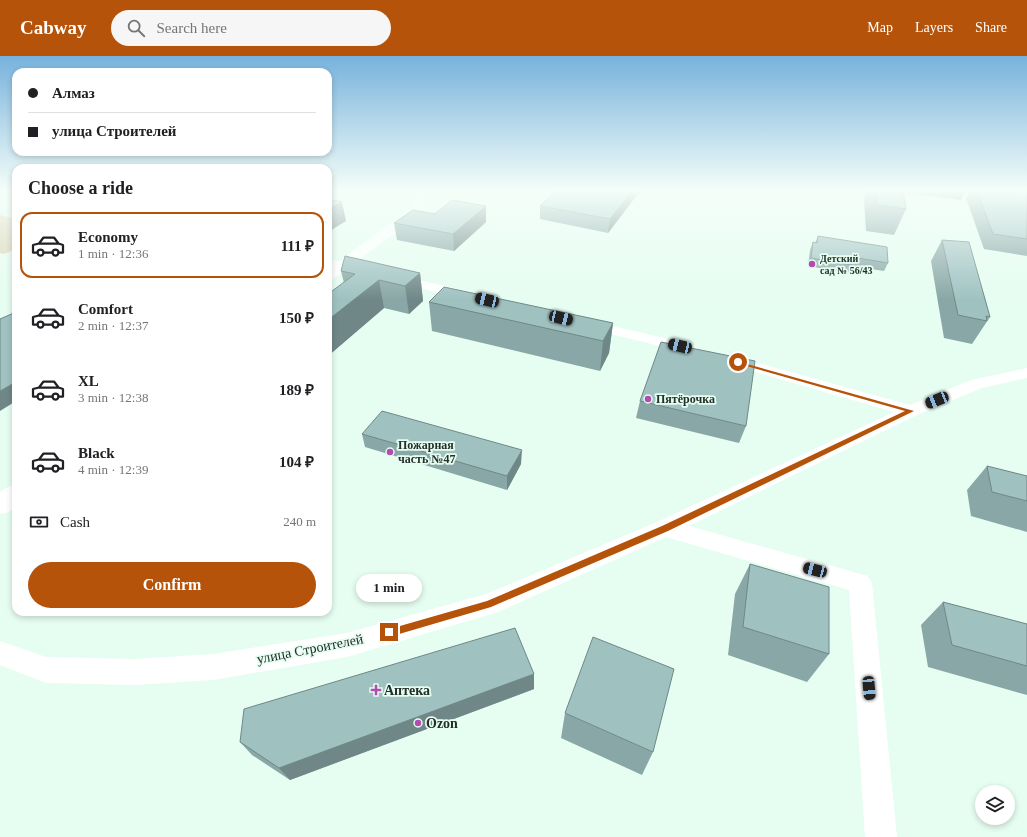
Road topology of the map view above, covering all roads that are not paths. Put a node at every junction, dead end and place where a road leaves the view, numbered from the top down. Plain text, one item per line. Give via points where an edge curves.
1 (392, 227) edge
2 (335, 265) edge
3 (481, 299) edge
4 (572, 321) edge
5 (702, 352) edge
6 (717, 356) edge
7 (1027, 374) edge
8 (911, 411) junction
9 (12, 496) edge
10 (0, 505) edge
11 (665, 528) junction
12 (0, 653) edge
13 (881, 837) edge

1 - 2 street
2 - 3 street
4 - 5 street
6 - 8 street
7 - 8 street, улица Строителей via 977,384
8 - 11 street, улица Строителей
9 - 10 street
11 - 12 street, улица Строителей via 488,604 346,645 213,667 136,672 46,670
11 - 13 street via 860,583

